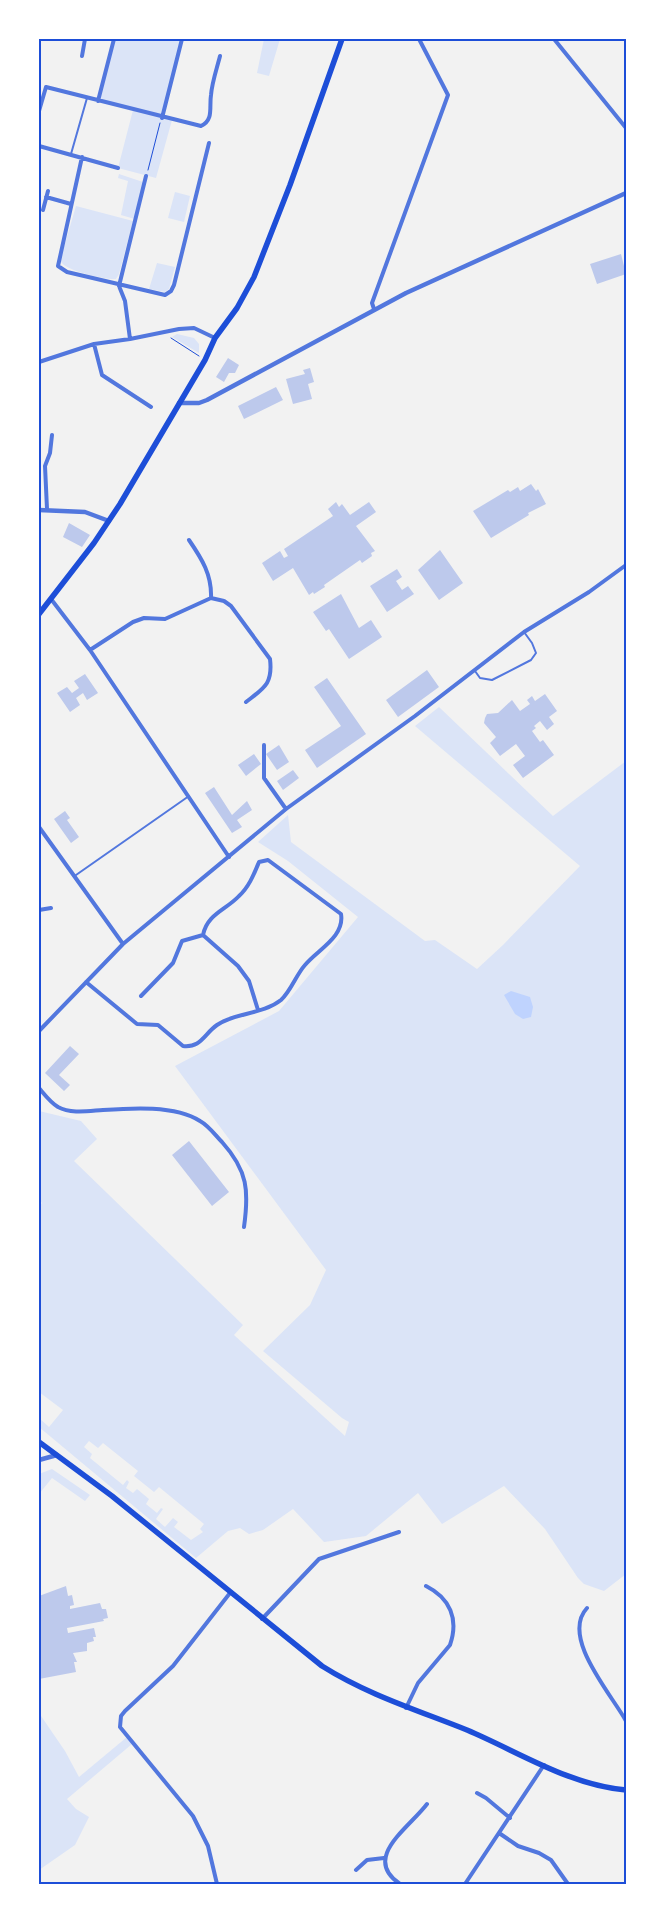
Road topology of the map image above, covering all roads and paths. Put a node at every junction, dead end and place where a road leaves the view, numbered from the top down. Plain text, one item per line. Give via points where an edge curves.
1 (85, 39) edge
2 (106, 39) edge
3 (182, 39) edge
4 (342, 39) edge
5 (419, 39) edge
6 (554, 39) edge
7 (113, 40) edge
8 (82, 56) dead end
9 (220, 56) dead end
10 (87, 98) junction
11 (98, 101) junction
12 (39, 108) edge
13 (162, 118) junction
14 (626, 128) edge
15 (209, 143) dead end
16 (39, 146) edge
17 (71, 154) junction
18 (82, 157) junction
19 (118, 168) dead end
20 (146, 176) joint
21 (48, 191) dead end
22 (626, 193) edge
23 (46, 197) junction
24 (70, 204) junction
25 (43, 210) dead end
26 (119, 286) junction
27 (374, 309) junction
28 (162, 332) junction
29 (215, 338) junction
30 (130, 339) junction
31 (94, 344) junction
32 (205, 360) junction
33 (39, 362) edge
34 (179, 403) junction
35 (151, 407) dead end
36 (52, 435) dead end
37 (47, 509) junction
38 (39, 510) edge
39 (109, 521) junction
40 (189, 540) dead end
41 (626, 566) edge
42 (211, 598) junction
43 (51, 599) junction
44 (39, 614) edge
45 (524, 632) junction
46 (90, 650) junction
47 (475, 671) junction
48 (246, 702) dead end
49 (264, 745) dead end
50 (188, 796) junction
51 (286, 809) junction
52 (39, 827) edge
53 (229, 857) junction
54 (73, 877) junction
55 (51, 908) dead end
56 (39, 910) edge
57 (203, 935) junction
58 (123, 944) junction
59 (86, 982) junction
60 (141, 996) dead end
61 (258, 1010) junction
62 (39, 1031) edge
63 (39, 1088) edge
64 (244, 1227) dead end
65 (39, 1442) edge
66 (57, 1456) junction
67 (39, 1460) edge
68 (399, 1532) dead end
69 (426, 1586) dead end
70 (230, 1593) junction
71 (587, 1608) dead end
72 (262, 1619) junction
73 (406, 1708) junction
74 (626, 1721) edge
75 (544, 1765) junction
76 (626, 1790) edge
77 (477, 1793) dead end
78 (427, 1804) dead end
79 (510, 1818) junction
80 (499, 1833) junction
81 (384, 1858) junction
82 (356, 1870) dead end
83 (217, 1884) edge
84 (400, 1884) edge
85 (465, 1884) edge
86 (568, 1884) edge

1 - 8 street
2 - 7 street
3 - 13 street
4 - 29 main road via 254,277
5 - 27 street via 448,95 385,265 372,303
6 - 14 street
7 - 11 street
9 - 13 street via 210,96 212,107 208,121 201,126
10 - 11 street
10 - 12 street via 46,86
10 - 17 lane
11 - 13 street
13 - 20 path
15 - 26 street via 173,289 169,294 161,295
16 - 17 street
17 - 18 street
18 - 19 street
18 - 24 street
20 - 26 street
21 - 23 street
22 - 27 street
23 - 24 street
23 - 25 street
24 - 26 street via 58,266 67,272
26 - 30 street
27 - 34 street via 206,400
28 - 29 street via 194,328
28 - 30 street
28 - 32 path
29 - 32 main road
30 - 31 street
31 - 33 street
31 - 35 street via 102,375
32 - 34 main road
34 - 39 main road
36 - 37 street via 45,466
37 - 38 street
37 - 39 street via 85,512
39 - 43 main road
40 - 42 street via 204,562 210,578
41 - 45 street
42 - 46 street via 165,619 144,618 133,622
42 - 48 street via 231,606 270,660 269,683
43 - 44 main road
43 - 46 street
45 - 47 street
45 - 47 lane via 536,653 531,660 492,680 480,678
46 - 50 street
47 - 51 street
49 - 51 street via 264,778
50 - 53 street
50 - 54 lane
51 - 53 street
52 - 54 street
53 - 58 street
54 - 58 street
55 - 56 street
57 - 60 street via 182,941 173,963
57 - 61 street via 249,980
57 - 61 street via 212,917 239,897 249,884 259,862 268,860 342,914 336,934 319,954 305,964 281,999
58 - 59 street
59 - 61 street via 137,1024 158,1025 183,1046 198,1045 217,1025
59 - 62 street
63 - 64 street via 59,1108 80,1112 146,1108 179,1113 201,1122 227,1148 243,1176 248,1197
65 - 66 main road
66 - 67 street
66 - 70 main road via 112,1496
68 - 72 street via 319,1559
69 - 73 street via 439,1593 448,1605 452,1639 418,1683
70 - 72 main road
70 - 83 street via 173,1666 125,1711 120,1727 193,1816 208,1846
71 - 74 street via 582,1614 580,1636 586,1657
72 - 73 main road via 329,1671 370,1694
73 - 75 main road via 467,1730
75 - 76 main road via 588,1784
75 - 79 street
77 - 79 street
78 - 81 street via 389,1846
79 - 80 street
80 - 85 street
80 - 86 street via 518,1846 551,1860
81 - 82 street via 367,1860
81 - 84 street via 385,1869

